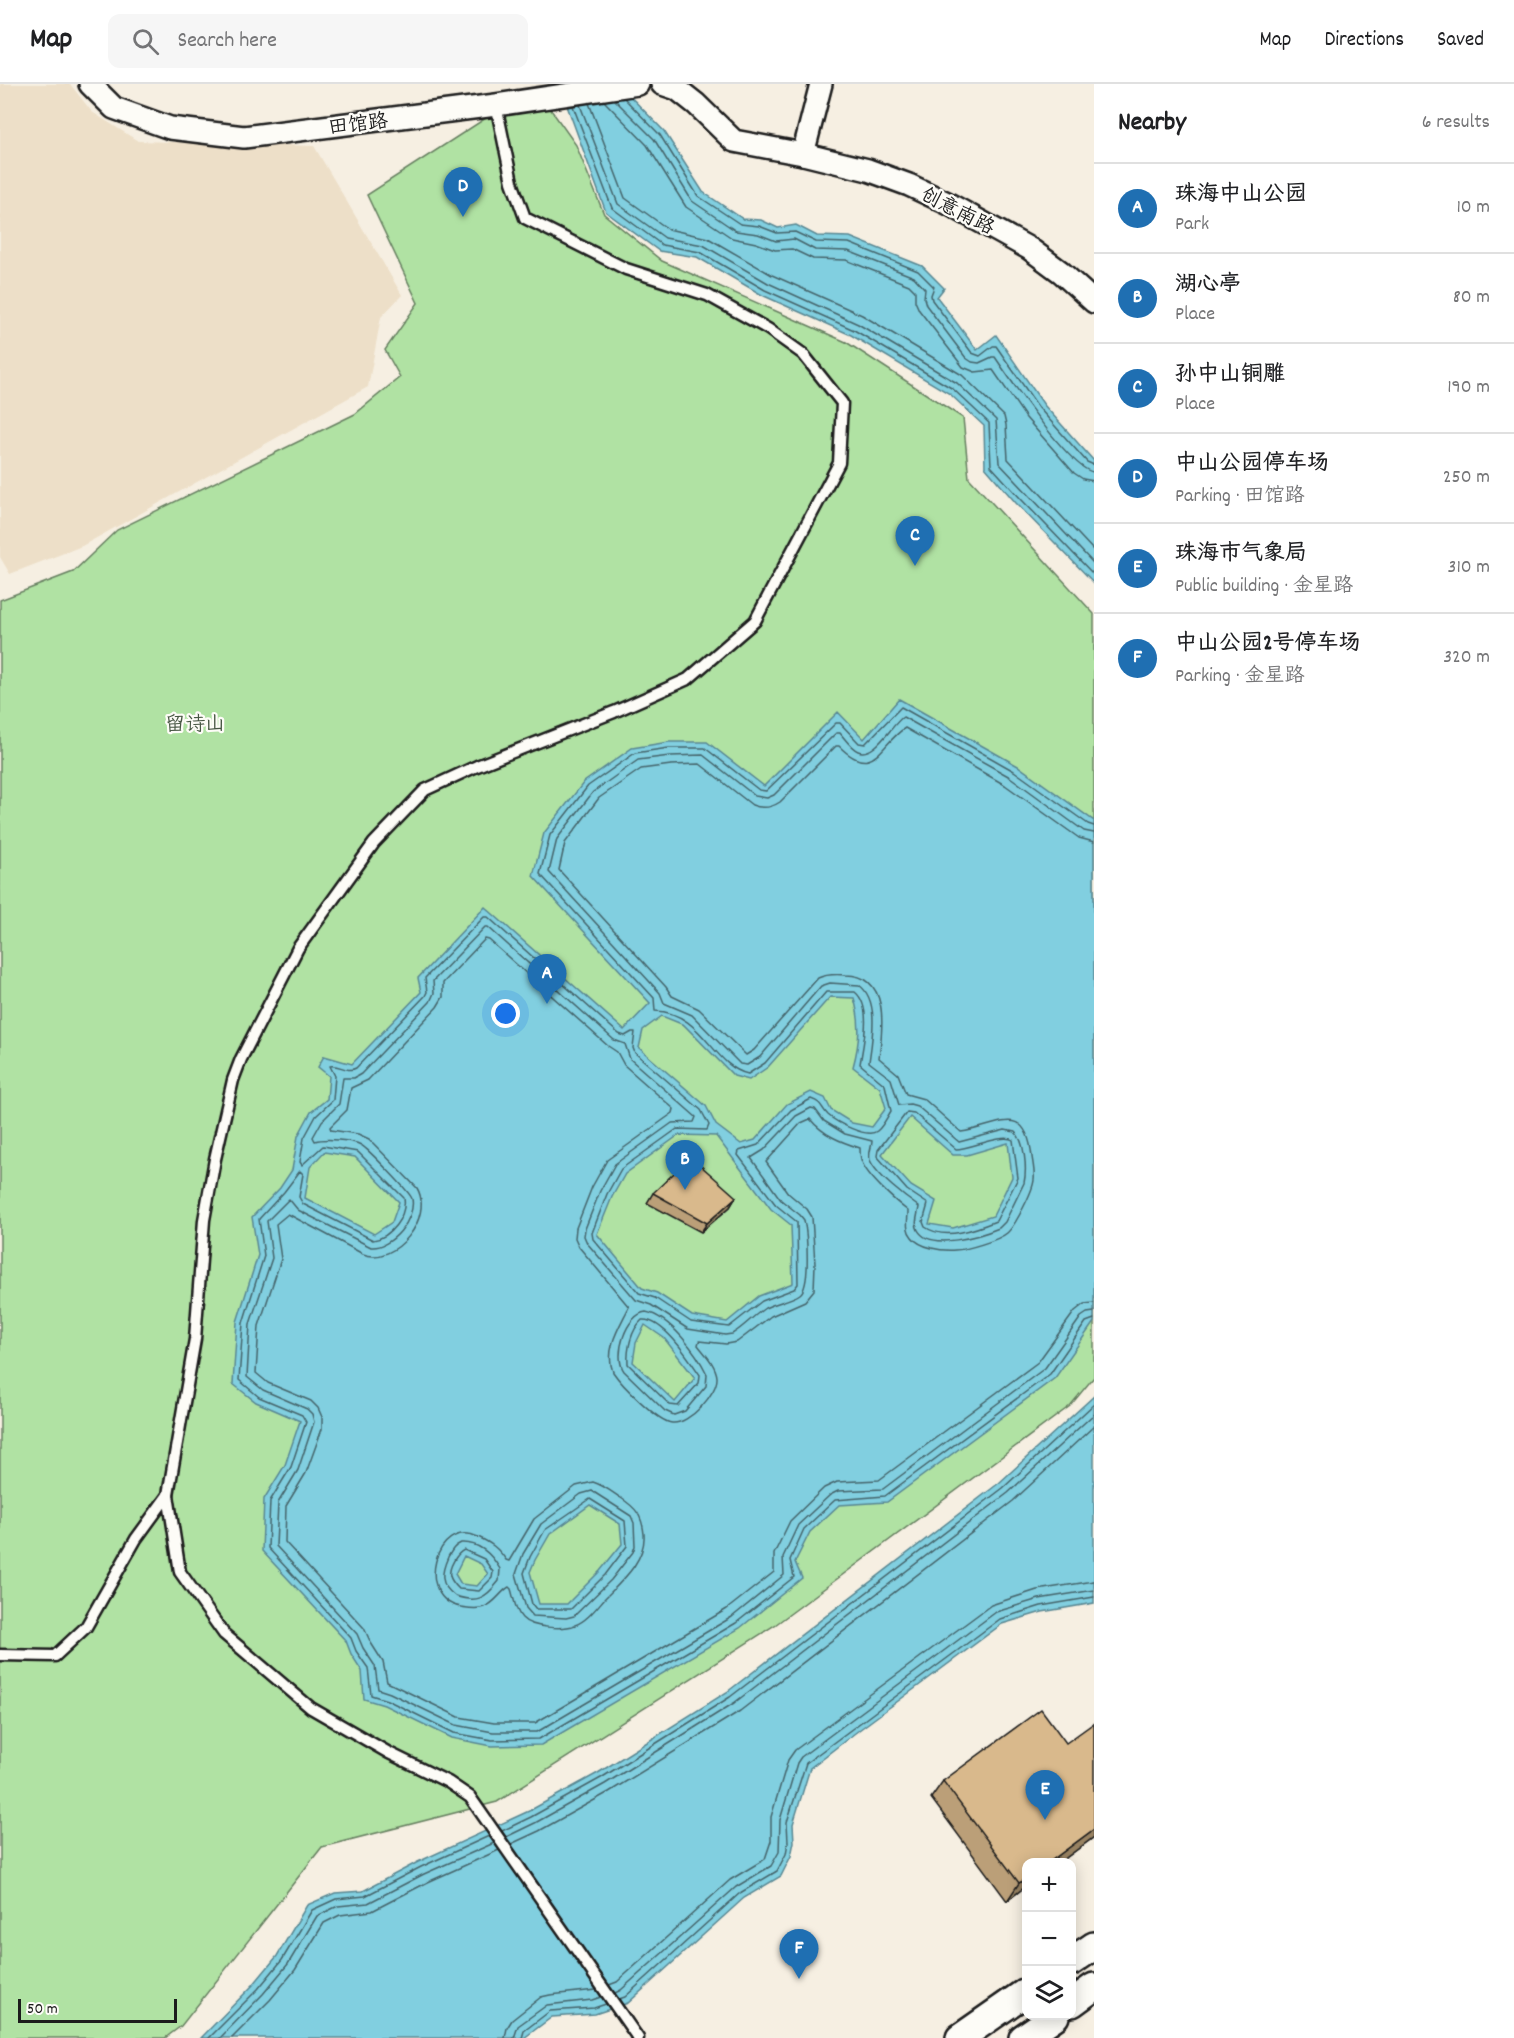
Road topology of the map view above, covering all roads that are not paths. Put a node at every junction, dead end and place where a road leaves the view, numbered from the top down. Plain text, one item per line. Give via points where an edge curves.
1 (90, 84) edge
2 (638, 84) edge
3 (662, 84) edge
4 (821, 84) edge
5 (496, 105) junction
6 (803, 154) junction
7 (1094, 303) edge
8 (168, 1495) junction
9 (0, 1655) edge
10 (1094, 1946) edge
11 (1076, 1958) edge
12 (1094, 1988) edge
13 (1022, 1995) edge
14 (1076, 2001) edge
15 (1049, 2020) edge
16 (638, 2038) edge
17 (960, 2038) edge
18 (1023, 2038) edge

1 - 5 street, 田馆路 via 114,108 170,128 244,137
2 - 5 street, 田馆路
3 - 6 street via 696,104 734,141
4 - 6 street
5 - 8 lane via 512,182 525,218 626,268 707,295 803,354 842,403 839,463 754,621 688,679 425,790 374,843 298,948 241,1059 230,1091 204,1220 195,1339
6 - 7 street, 创意南路 via 868,170 947,203 1030,249
8 - 9 lane via 136,1539 86,1627 55,1656
8 - 16 lane via 180,1572 224,1634 311,1708 470,1797
10 - 11 street
12 - 14 street
13 - 17 street
15 - 18 street

